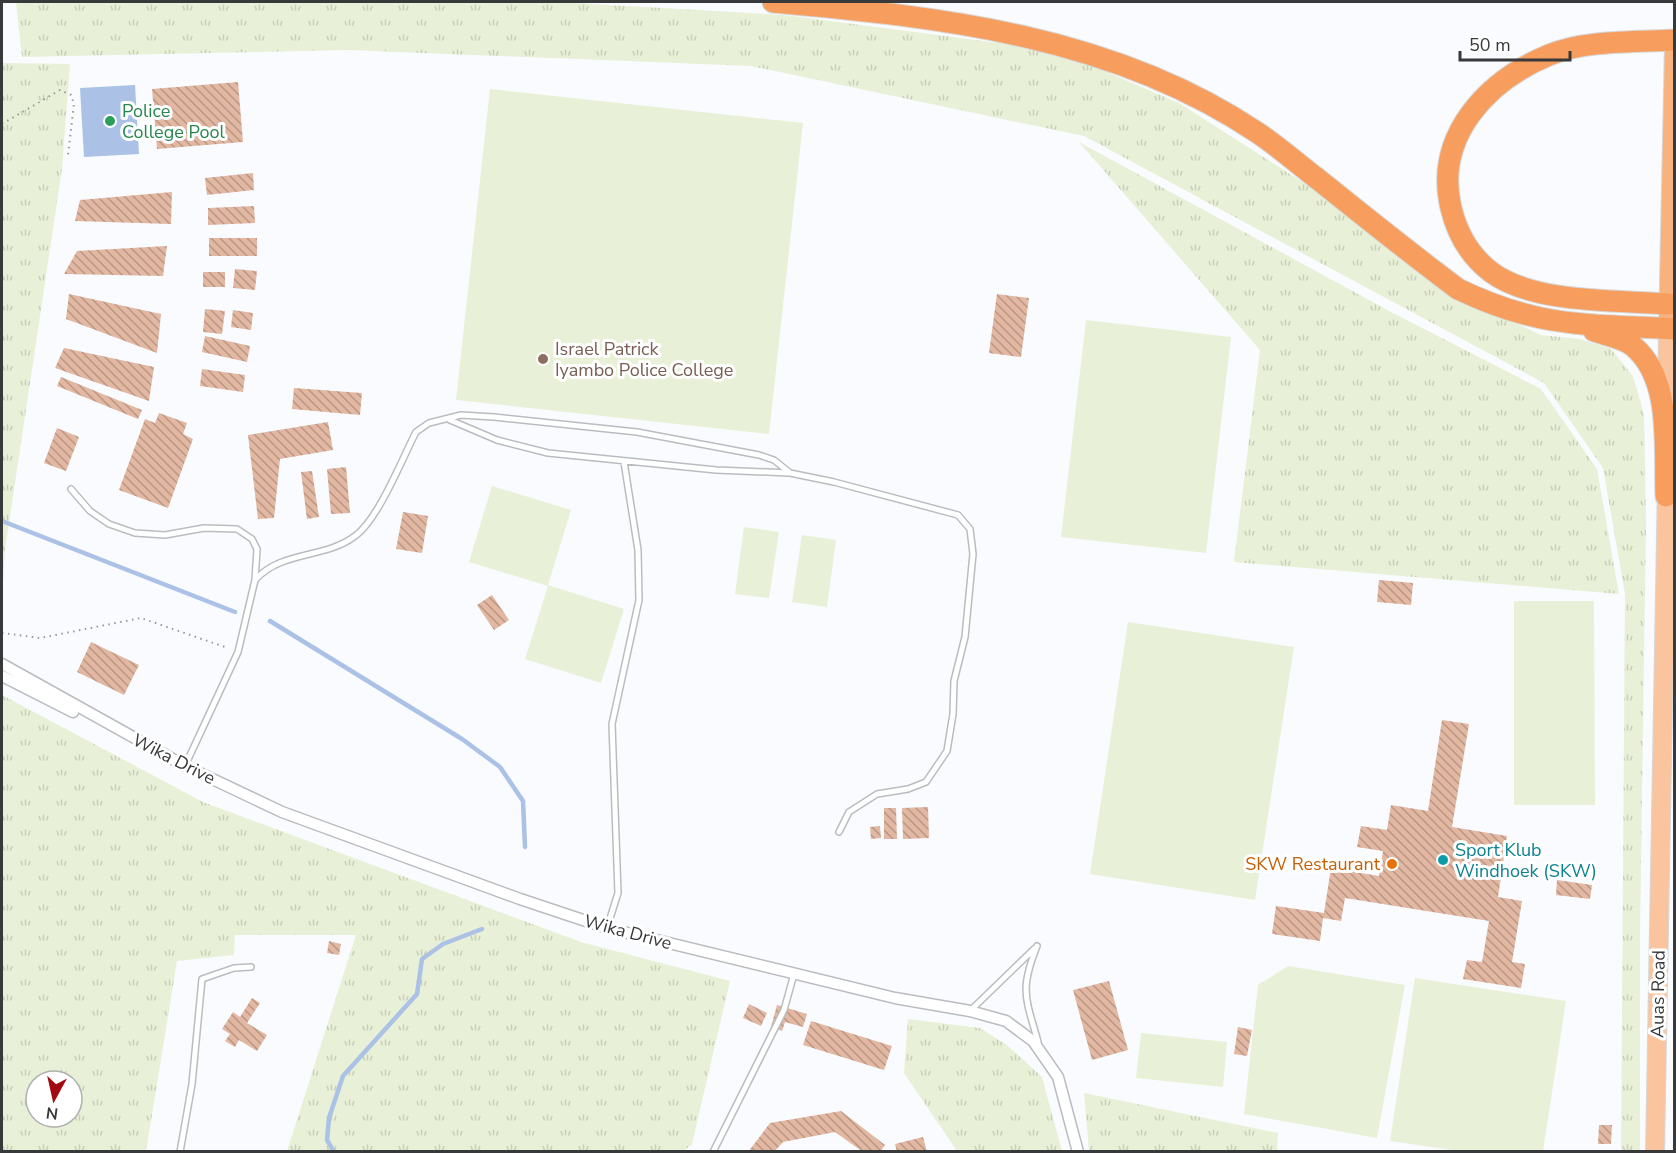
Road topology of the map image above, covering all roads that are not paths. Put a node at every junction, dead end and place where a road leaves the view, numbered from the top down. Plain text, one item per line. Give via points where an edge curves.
1 (774, 2) edge
2 (1674, 42) edge
3 (1674, 73) edge
4 (1671, 304) edge
5 (1569, 323) junction
6 (1671, 329) edge
7 (450, 420) junction
8 (624, 462) junction
9 (790, 473) junction
10 (71, 489) dead end
11 (1666, 496) junction
12 (255, 580) junction
13 (2, 664) edge
14 (2, 676) edge
15 (123, 733) junction
16 (185, 766) junction
17 (839, 832) dead end
18 (607, 928) junction
19 (251, 967) dead end
20 (794, 974) junction
21 (970, 1011) junction
22 (1042, 1054) junction
23 (180, 1152) edge
24 (713, 1152) edge
25 (1078, 1152) edge
26 (1655, 1152) edge

1 - 5 highway via 892,12 1005,30 1125,64 1173,84 1258,133 1458,289 1495,306
2 - 3 highway, Auas Road
2 - 4 highway via 1597,44 1551,53 1513,72 1484,96 1460,127 1449,159 1447,190 1455,226 1469,250 1491,272 1510,282 1539,292
3 - 4 highway, Auas Road
4 - 6 highway, Auas Road
5 - 6 highway
5 - 11 highway via 1631,344 1644,357 1654,375 1662,410
6 - 11 main road, Auas Road
7 - 8 lane via 497,440 549,453
7 - 9 lane via 461,415 494,417 637,432 759,455 774,460
7 - 12 lane via 429,423 416,432 369,524 355,537 336,547 266,567
8 - 9 lane
8 - 18 lane via 638,550 639,600 612,724 618,893
9 - 17 lane via 958,515 970,529 973,541 965,637 954,681 947,751 926,782 877,794 849,812
10 - 12 lane via 108,524 135,533 237,530 252,539 257,549
11 - 26 main road, Auas Road
12 - 16 lane via 238,652
13 - 15 street, Wika Drive
14 - 15 street, Wika Drive
15 - 16 street, Wika Drive
16 - 18 street, Wika Drive via 282,812
18 - 20 street, Wika Drive
19 - 23 lane via 234,968 202,979 192,1084
20 - 21 street, Wika Drive
20 - 24 lane via 784,1010
21 - 22 street, Wika Drive via 998,1018 1022,1030
21 - 22 lane via 1037,946 1025,988
22 - 25 street, Wika Drive via 1058,1077

